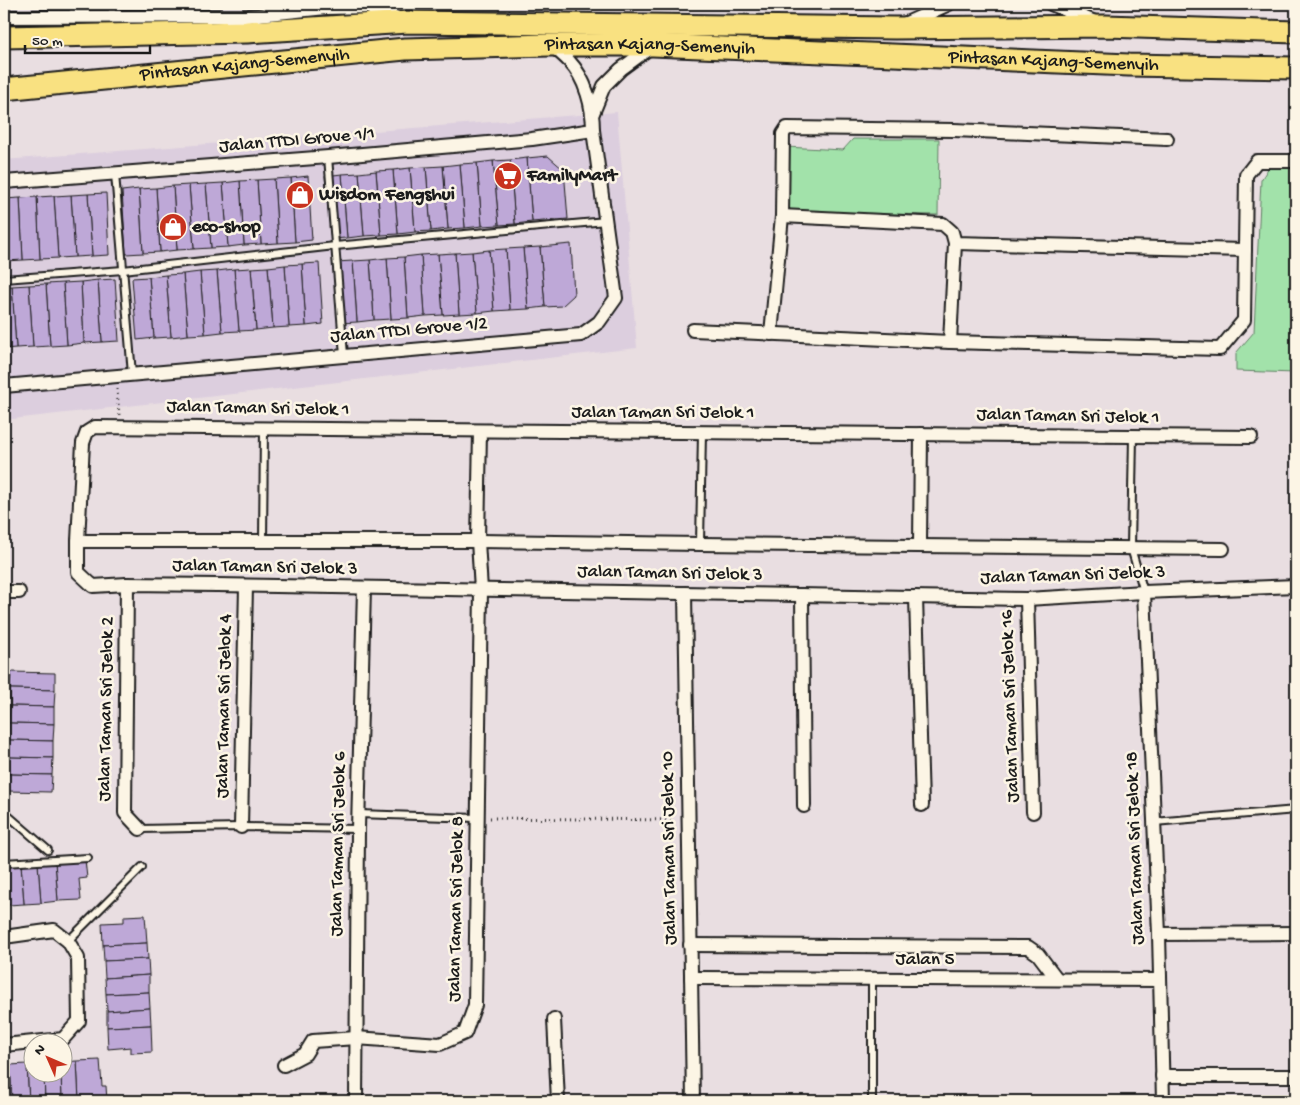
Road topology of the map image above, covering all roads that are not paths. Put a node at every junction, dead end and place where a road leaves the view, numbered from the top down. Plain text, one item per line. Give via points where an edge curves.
1 (73, 4) edge
2 (112, 4) edge
3 (298, 4) edge
4 (949, 4) edge
5 (1051, 4) edge
6 (365, 5) edge
7 (225, 10) edge
8 (285, 13) junction
9 (4, 17) edge
10 (73, 17) junction
11 (112, 18) junction
12 (408, 22) junction
13 (1106, 26) junction
14 (895, 28) junction
15 (1296, 32) edge
16 (4, 37) edge
17 (550, 45) junction
18 (653, 45) junction
19 (1296, 68) edge
20 (4, 89) edge
21 (593, 113) junction
22 (593, 130) junction
23 (1167, 139) dead end
24 (328, 157) junction
25 (1296, 162) edge
26 (115, 174) junction
27 (4, 182) edge
28 (782, 216) junction
29 (606, 221) junction
30 (955, 244) junction
31 (335, 246) junction
32 (1245, 250) junction
33 (123, 270) junction
34 (4, 280) edge
35 (693, 330) dead end
36 (771, 334) junction
37 (950, 342) junction
38 (344, 356) junction
39 (132, 374) junction
40 (4, 386) edge
41 (264, 428) junction
42 (480, 431) junction
43 (702, 432) junction
44 (921, 434) junction
45 (1132, 436) junction
46 (1251, 437) dead end
47 (83, 443) joint
48 (78, 541) junction
49 (478, 541) junction
50 (263, 542) junction
51 (700, 544) junction
52 (920, 546) junction
53 (1131, 548) junction
54 (1223, 549) dead end
55 (127, 584) junction
56 (246, 586) junction
57 (1296, 586) edge
58 (364, 588) junction
59 (480, 590) junction
60 (4, 592) edge
61 (19, 592) dead end
62 (1144, 592) junction
63 (685, 594) junction
64 (802, 596) junction
65 (916, 597) junction
66 (1027, 599) junction
67 (922, 805) dead end
68 (804, 806) dead end
69 (1296, 810) edge
70 (4, 812) edge
71 (1034, 812) dead end
72 (358, 814) junction
73 (477, 818) junction
74 (1154, 822) junction
75 (241, 827) junction
76 (358, 828) junction
77 (140, 829) joint
78 (48, 850) dead end
79 (88, 858) dead end
80 (4, 863) edge
81 (142, 867) dead end
82 (1296, 933) edge
83 (1159, 934) junction
84 (4, 937) edge
85 (68, 941) junction
86 (690, 945) junction
87 (691, 978) junction
88 (872, 979) junction
89 (1057, 979) junction
90 (1159, 980) junction
91 (554, 1019) dead end
92 (356, 1038) junction
93 (4, 1044) edge
94 (284, 1065) dead end
95 (1162, 1076) junction
96 (1296, 1076) edge
97 (356, 1101) edge
98 (558, 1101) edge
99 (693, 1101) edge
100 (872, 1101) edge
101 (1163, 1101) edge

1 - 10 lane
2 - 11 lane
3 - 8 street
4 - 14 street
5 - 13 street
6 - 8 street
6 - 12 street
7 - 8 street via 248,16
7 - 11 street
9 - 10 street
10 - 11 street
12 - 14 highway, Pintasan Kajang-Semenyih
12 - 16 highway, Pintasan Kajang-Semenyih via 247,32
13 - 14 highway, Pintasan Kajang-Semenyih
13 - 15 highway, Pintasan Kajang-Semenyih
17 - 18 highway, Pintasan Kajang-Semenyih
17 - 20 highway, Pintasan Kajang-Semenyih via 405,49
17 - 21 street via 570,62 583,82
18 - 19 highway, Pintasan Kajang-Semenyih via 1129,65
18 - 21 street via 604,86
21 - 22 street, Jalan TTDI Grove 1/2
22 - 24 street, Jalan TTDI Grove 1/1 via 532,139
22 - 29 street, Jalan TTDI Grove 1/2
23 - 28 street via 954,130 787,128 783,134
24 - 26 street, Jalan TTDI Grove 1/1
24 - 31 lane
25 - 32 street via 1257,161 1246,175
26 - 27 street, Jalan TTDI Grove 1/1
26 - 33 lane
28 - 30 street via 943,224 952,232
28 - 36 street
29 - 31 lane
29 - 38 street, Jalan TTDI Grove 1/2 via 616,298 599,322 581,335
30 - 32 street
30 - 37 street
31 - 33 lane
31 - 38 lane
32 - 37 street via 1244,320 1220,349
33 - 34 lane
33 - 39 lane
35 - 36 street
36 - 37 street
38 - 39 street, Jalan TTDI Grove 1/2
39 - 40 street, Jalan TTDI Grove 1/2
41 - 42 street, Jalan Taman Sri Jelok 1
41 - 47 street, Jalan Taman Sri Jelok 1 via 96,427 87,432
41 - 50 lane
42 - 43 street, Jalan Taman Sri Jelok 1
42 - 49 street, Jalan Taman Sri Jelok 8
43 - 44 street, Jalan Taman Sri Jelok 1
43 - 51 lane
44 - 45 street, Jalan Taman Sri Jelok 1
44 - 52 street
45 - 46 street, Jalan Taman Sri Jelok 1
45 - 53 lane
47 - 48 street, Jalan Taman Sri Jelok 3
48 - 50 street, Jalan Taman Sri Jelok 3
48 - 55 street, Jalan Taman Sri Jelok 3 via 78,572 94,586
49 - 50 street, Jalan Taman Sri Jelok 3
49 - 51 street, Jalan Taman Sri Jelok 3
49 - 59 street, Jalan Taman Sri Jelok 8
51 - 52 street, Jalan Taman Sri Jelok 3
52 - 53 street, Jalan Taman Sri Jelok 3
53 - 54 street, Jalan Taman Sri Jelok 3
53 - 62 lane
55 - 56 street, Jalan Taman Sri Jelok 3
55 - 77 street, Jalan Taman Sri Jelok 2 via 125,813
56 - 58 street, Jalan Taman Sri Jelok 3
56 - 75 street, Jalan Taman Sri Jelok 4
57 - 62 street, Jalan Taman Sri Jelok 3
58 - 59 street, Jalan Taman Sri Jelok 3
58 - 72 street, Jalan Taman Sri Jelok 6
59 - 63 street, Jalan Taman Sri Jelok 3
59 - 73 street, Jalan Taman Sri Jelok 8
60 - 61 street
62 - 66 street, Jalan Taman Sri Jelok 3
62 - 74 street, Jalan Taman Sri Jelok 18
63 - 64 street, Jalan Taman Sri Jelok 3
63 - 86 street, Jalan Taman Sri Jelok 10
64 - 65 street, Jalan Taman Sri Jelok 3
64 - 68 street
65 - 66 street, Jalan Taman Sri Jelok 3
65 - 67 street
66 - 71 street, Jalan Taman Sri Jelok 16
69 - 74 lane
70 - 78 lane
72 - 73 lane
72 - 76 street, Jalan Taman Sri Jelok 6
73 - 92 street, Jalan Taman Sri Jelok 8 via 475,1005 465,1033 440,1044
74 - 83 street, Jalan Taman Sri Jelok 18
75 - 76 lane
75 - 77 lane
76 - 92 street, Jalan Taman Sri Jelok 6
79 - 80 lane
81 - 85 lane
82 - 83 street
83 - 90 street, Jalan Taman Sri Jelok 18
84 - 85 street via 54,930
85 - 93 street via 78,958 79,1021 63,1040
86 - 87 street, Jalan Taman Sri Jelok 10
86 - 89 street via 1028,946
87 - 88 street, Jalan 5
87 - 99 street, Jalan Taman Sri Jelok 10
88 - 89 street, Jalan 5
88 - 100 lane
89 - 90 street, Jalan 5
90 - 95 street, Jalan Taman Sri Jelok 18
91 - 98 street
92 - 94 street, Jalan Taman Sri Jelok 8 via 313,1041 305,1054
92 - 97 street, Jalan Taman Sri Jelok 6
95 - 96 street
95 - 101 street, Jalan Taman Sri Jelok 18

